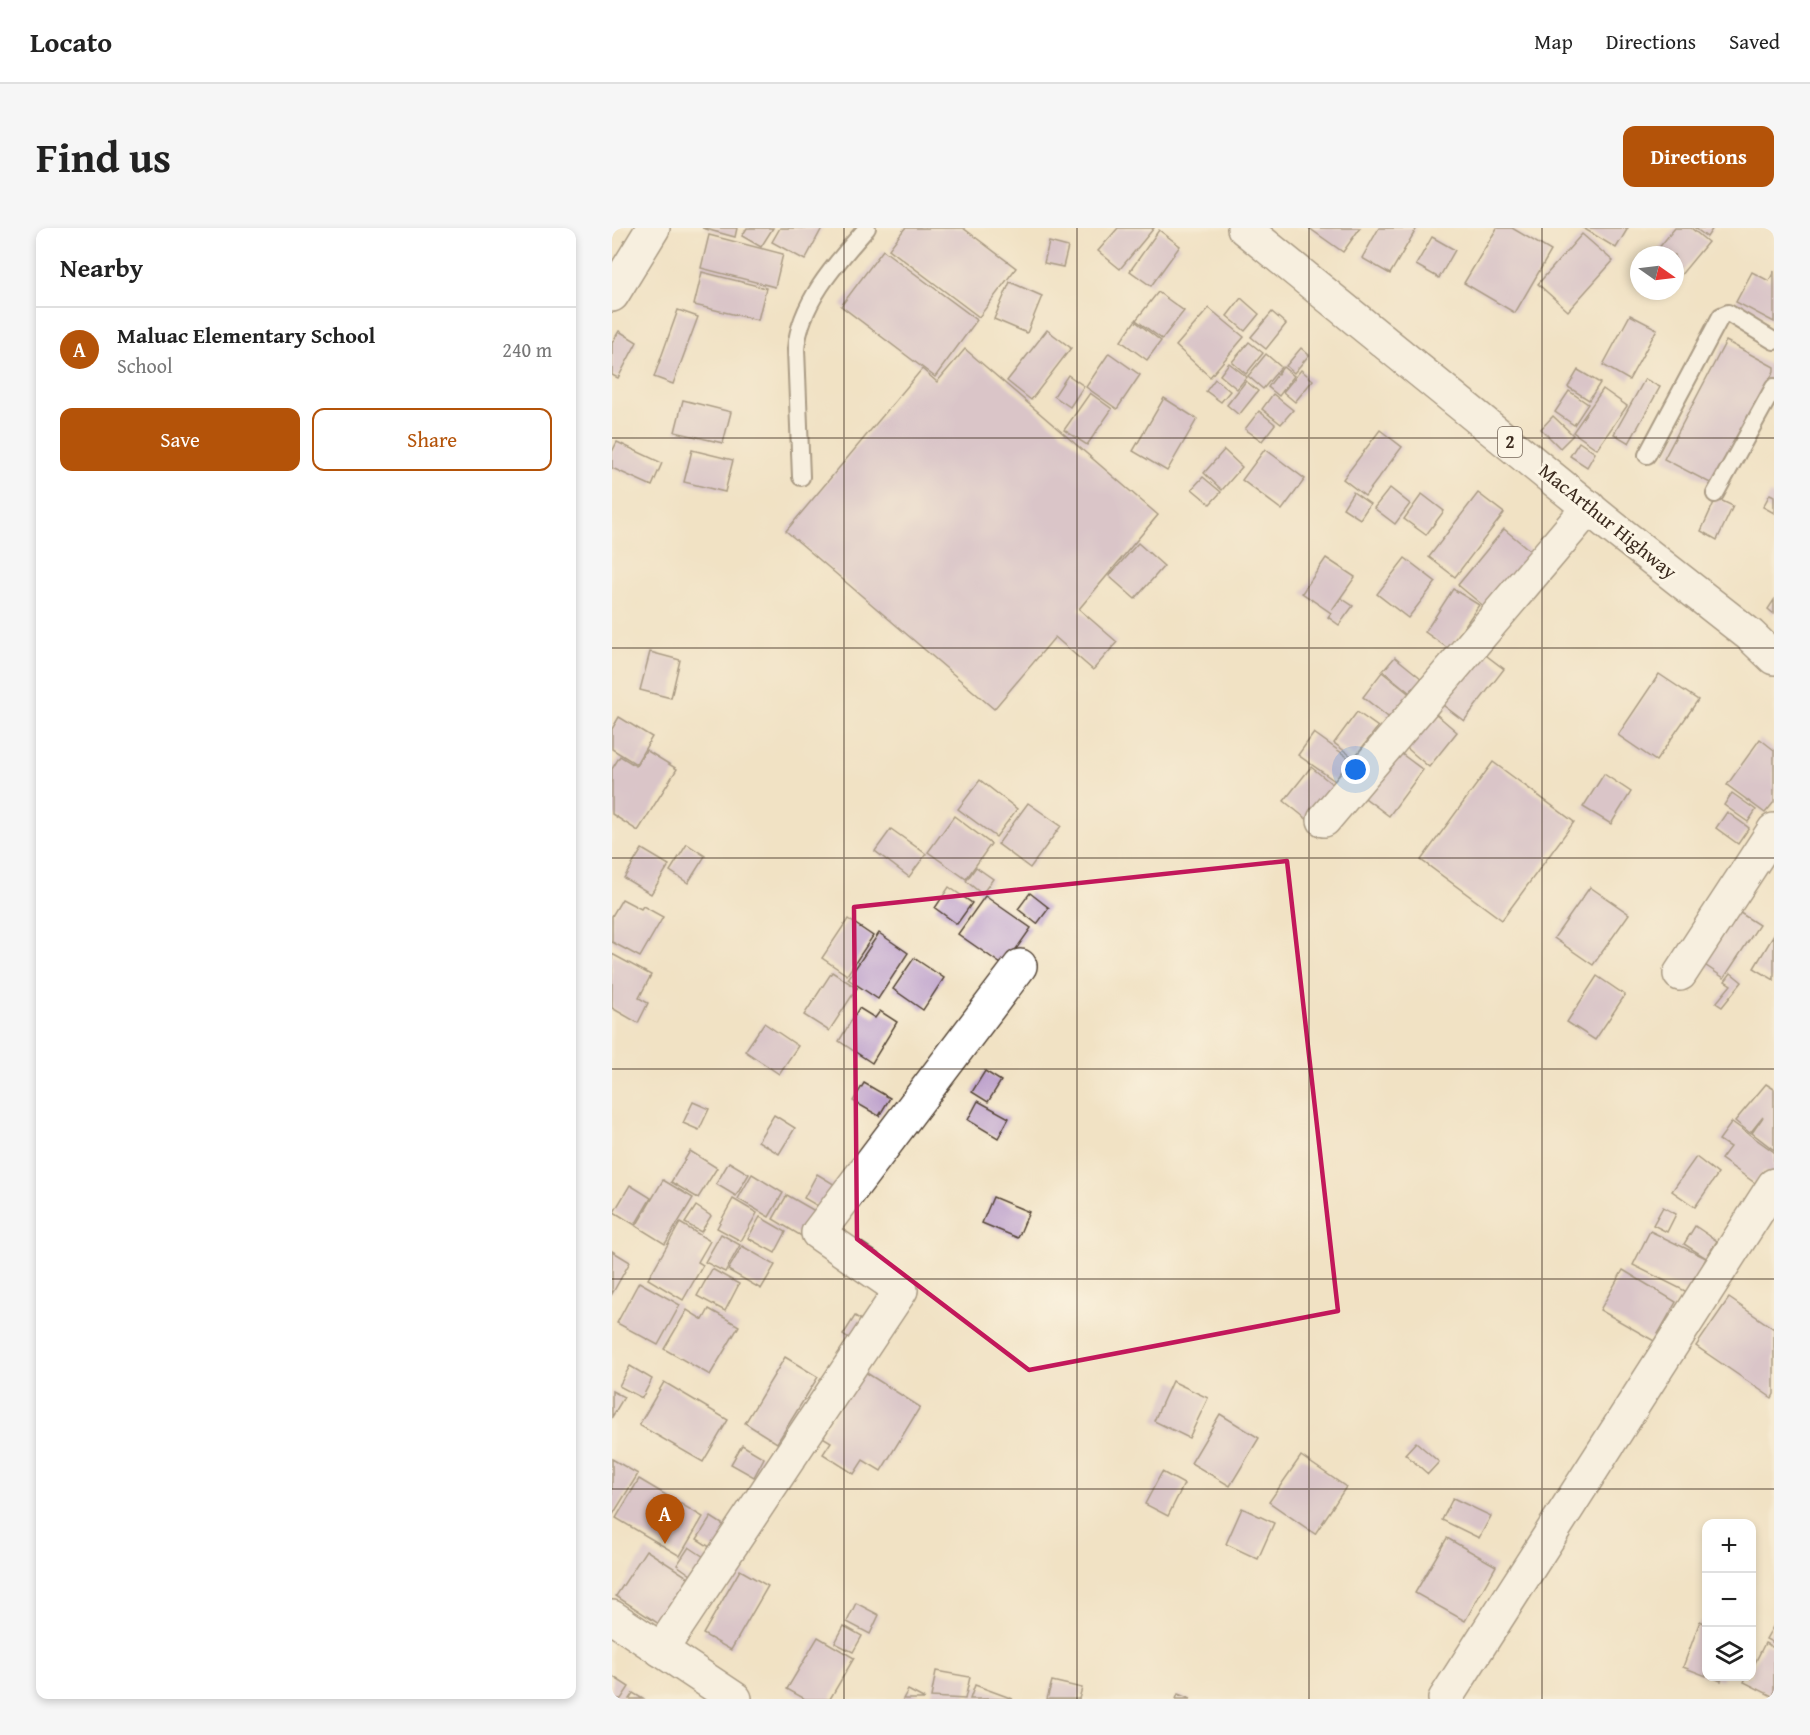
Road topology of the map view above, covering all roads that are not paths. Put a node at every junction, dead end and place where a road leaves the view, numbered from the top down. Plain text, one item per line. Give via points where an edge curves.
1 (653, 228) edge
2 (867, 228) edge
3 (1244, 228) edge
4 (612, 295) edge
5 (1774, 341) edge
6 (1774, 387) edge
7 (1647, 455) dead end
8 (801, 477) dead end
9 (1715, 494) dead end
10 (1589, 507) junction
11 (1774, 658) edge
12 (1324, 820) dead end
13 (1774, 830) edge
14 (1020, 966) dead end
15 (1680, 974) dead end
16 (1774, 1185) edge
17 (612, 1617) edge
18 (661, 1650) junction
19 (735, 1699) edge
20 (1445, 1699) edge

1 - 4 main road
2 - 8 lane via 838,261 806,310 798,331
3 - 10 main road, MacArthur Highway / 2
5 - 7 lane via 1728,314 1721,316
6 - 9 lane
10 - 11 main road, MacArthur Highway / 2
10 - 12 main road
13 - 15 main road
14 - 18 main road via 818,1233 901,1290
16 - 20 main road
17 - 18 main road
18 - 19 main road

